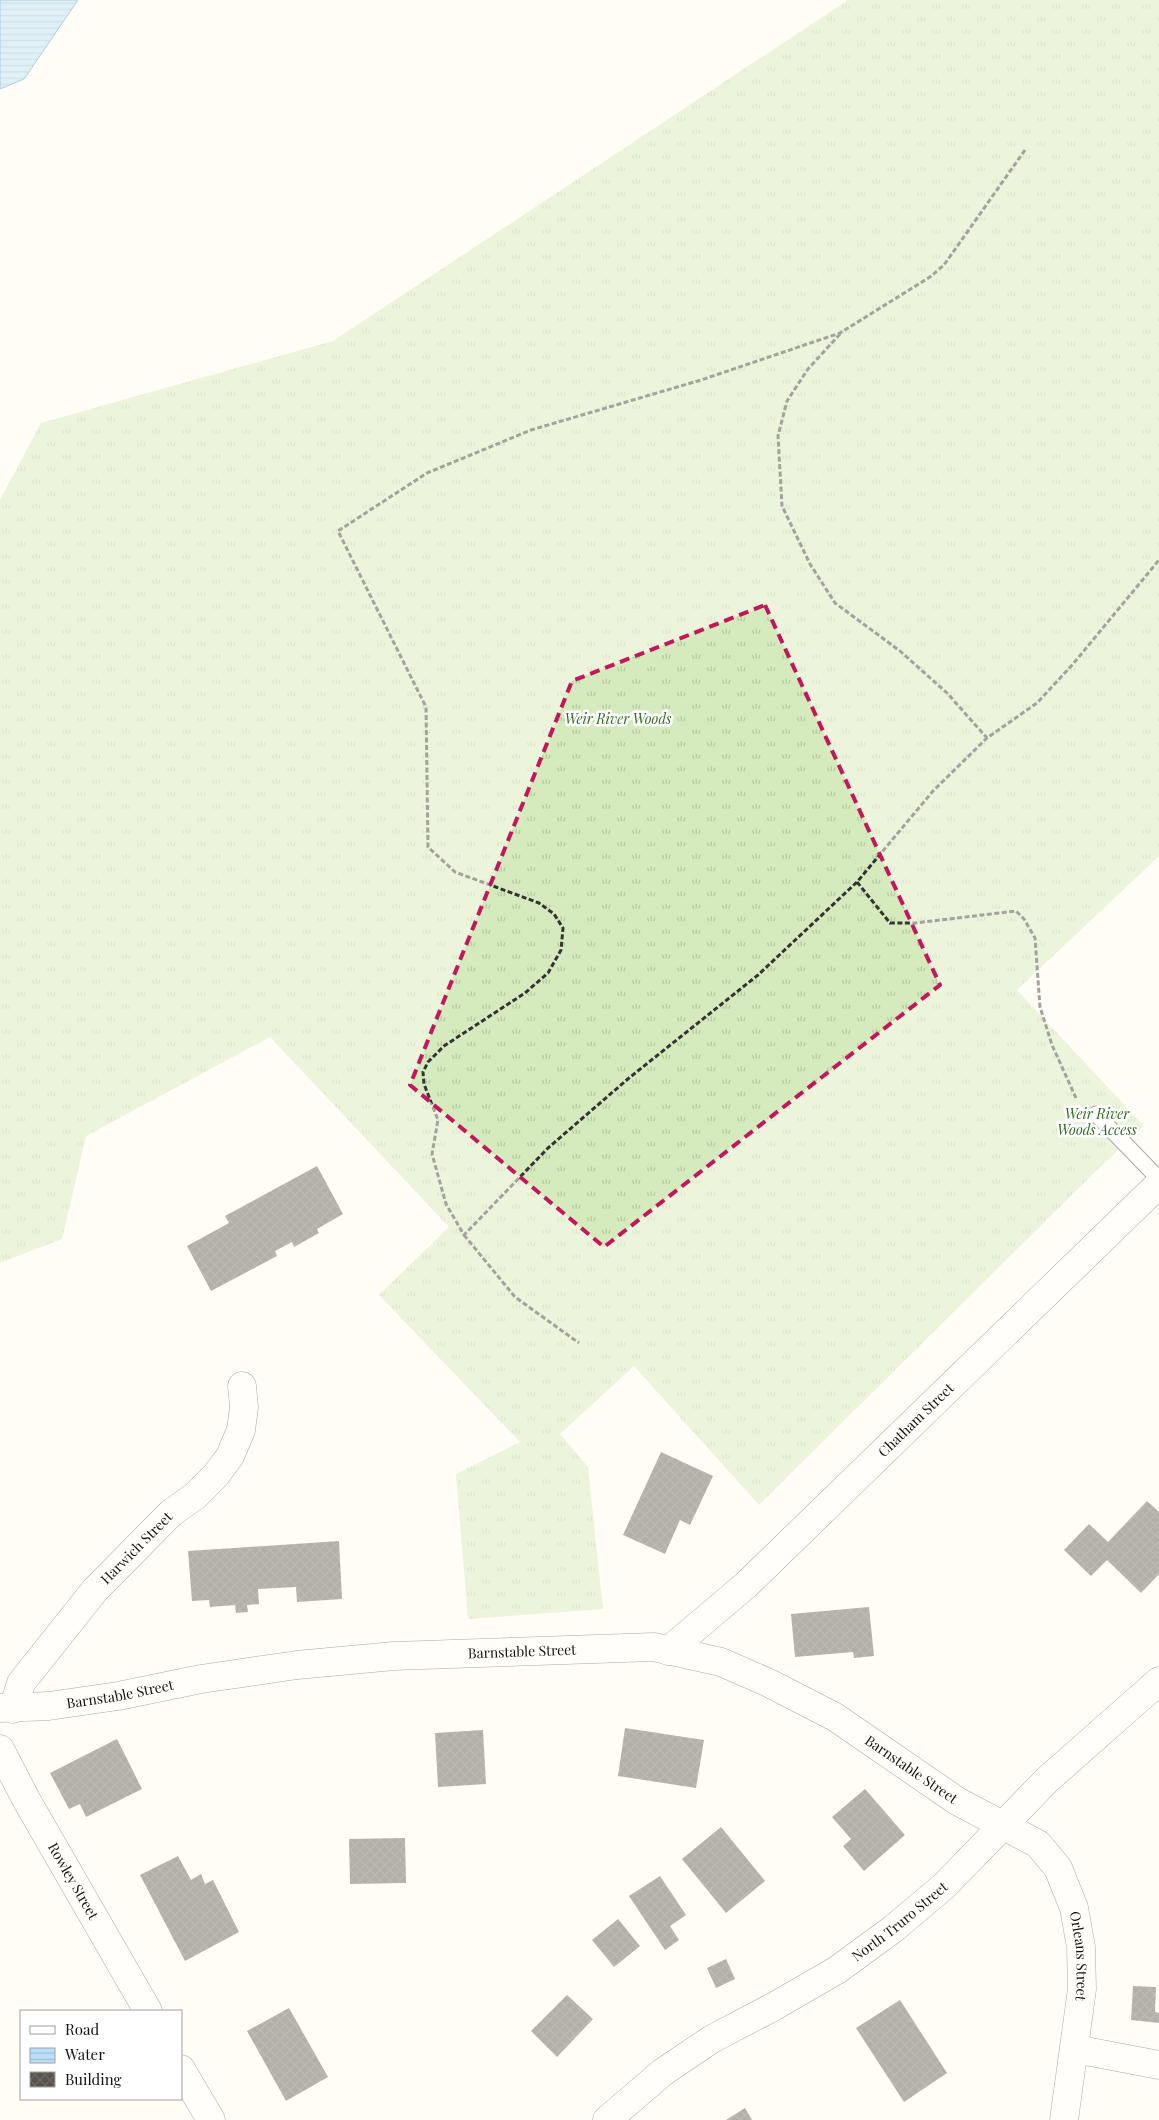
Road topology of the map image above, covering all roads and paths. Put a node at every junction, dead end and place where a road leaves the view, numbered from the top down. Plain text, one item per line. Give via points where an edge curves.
1 (1025, 150) dead end
2 (840, 333) junction
3 (1159, 560) edge
4 (987, 738) junction
5 (857, 882) junction
6 (1096, 1114) joint
7 (1159, 1179) edge
8 (1159, 1184) edge
9 (464, 1235) junction
10 (579, 1343) dead end
11 (242, 1386) dead end
12 (668, 1651) junction
13 (1159, 1680) edge
14 (6, 1708) edge
15 (0, 1750) edge
16 (1002, 1824) junction
17 (147, 2010) edge
18 (1075, 2049) junction
19 (1159, 2065) edge
20 (182, 2071) edge
21 (211, 2120) edge
22 (607, 2120) edge
23 (1064, 2120) edge

1 - 2 path via 944,265
2 - 4 path via 808,369 787,401 778,436 782,506 810,564 835,603 900,651 946,693
2 - 9 path via 701,380 531,430 427,474 338,531 426,707 428,847 455,872 539,903 554,914 562,928 561,950 548,973 525,993 444,1046 423,1072 424,1084 438,1120 432,1154 446,1204
3 - 4 path via 1074,664 1037,703
4 - 5 path via 934,791
5 - 6 path via 890,923 1016,911 1035,938 1040,1007 1052,1045 1075,1097
5 - 9 path via 758,975 629,1078 548,1148
6 - 7 lane
8 - 12 street, Chatham Street via 746,1585
9 - 10 path via 514,1297
11 - 14 street, Harwich Street via 241,1430 230,1456 195,1496 171,1513 94,1590 21,1683
12 - 14 street, Barnstable Street via 654,1647 394,1656 297,1665 201,1679 118,1696 49,1706
12 - 16 street, Barnstable Street via 721,1662 835,1718 956,1801
13 - 16 street, North Truro Street
15 - 17 street, Rowley Street
16 - 18 street, Orleans Street via 1038,1844 1058,1868 1074,1908 1081,1947 1082,1989
16 - 22 street, North Truro Street via 944,1886 893,1929 837,1970 712,2039 663,2072
18 - 19 street
18 - 23 street, Orleans Street
20 - 21 street

